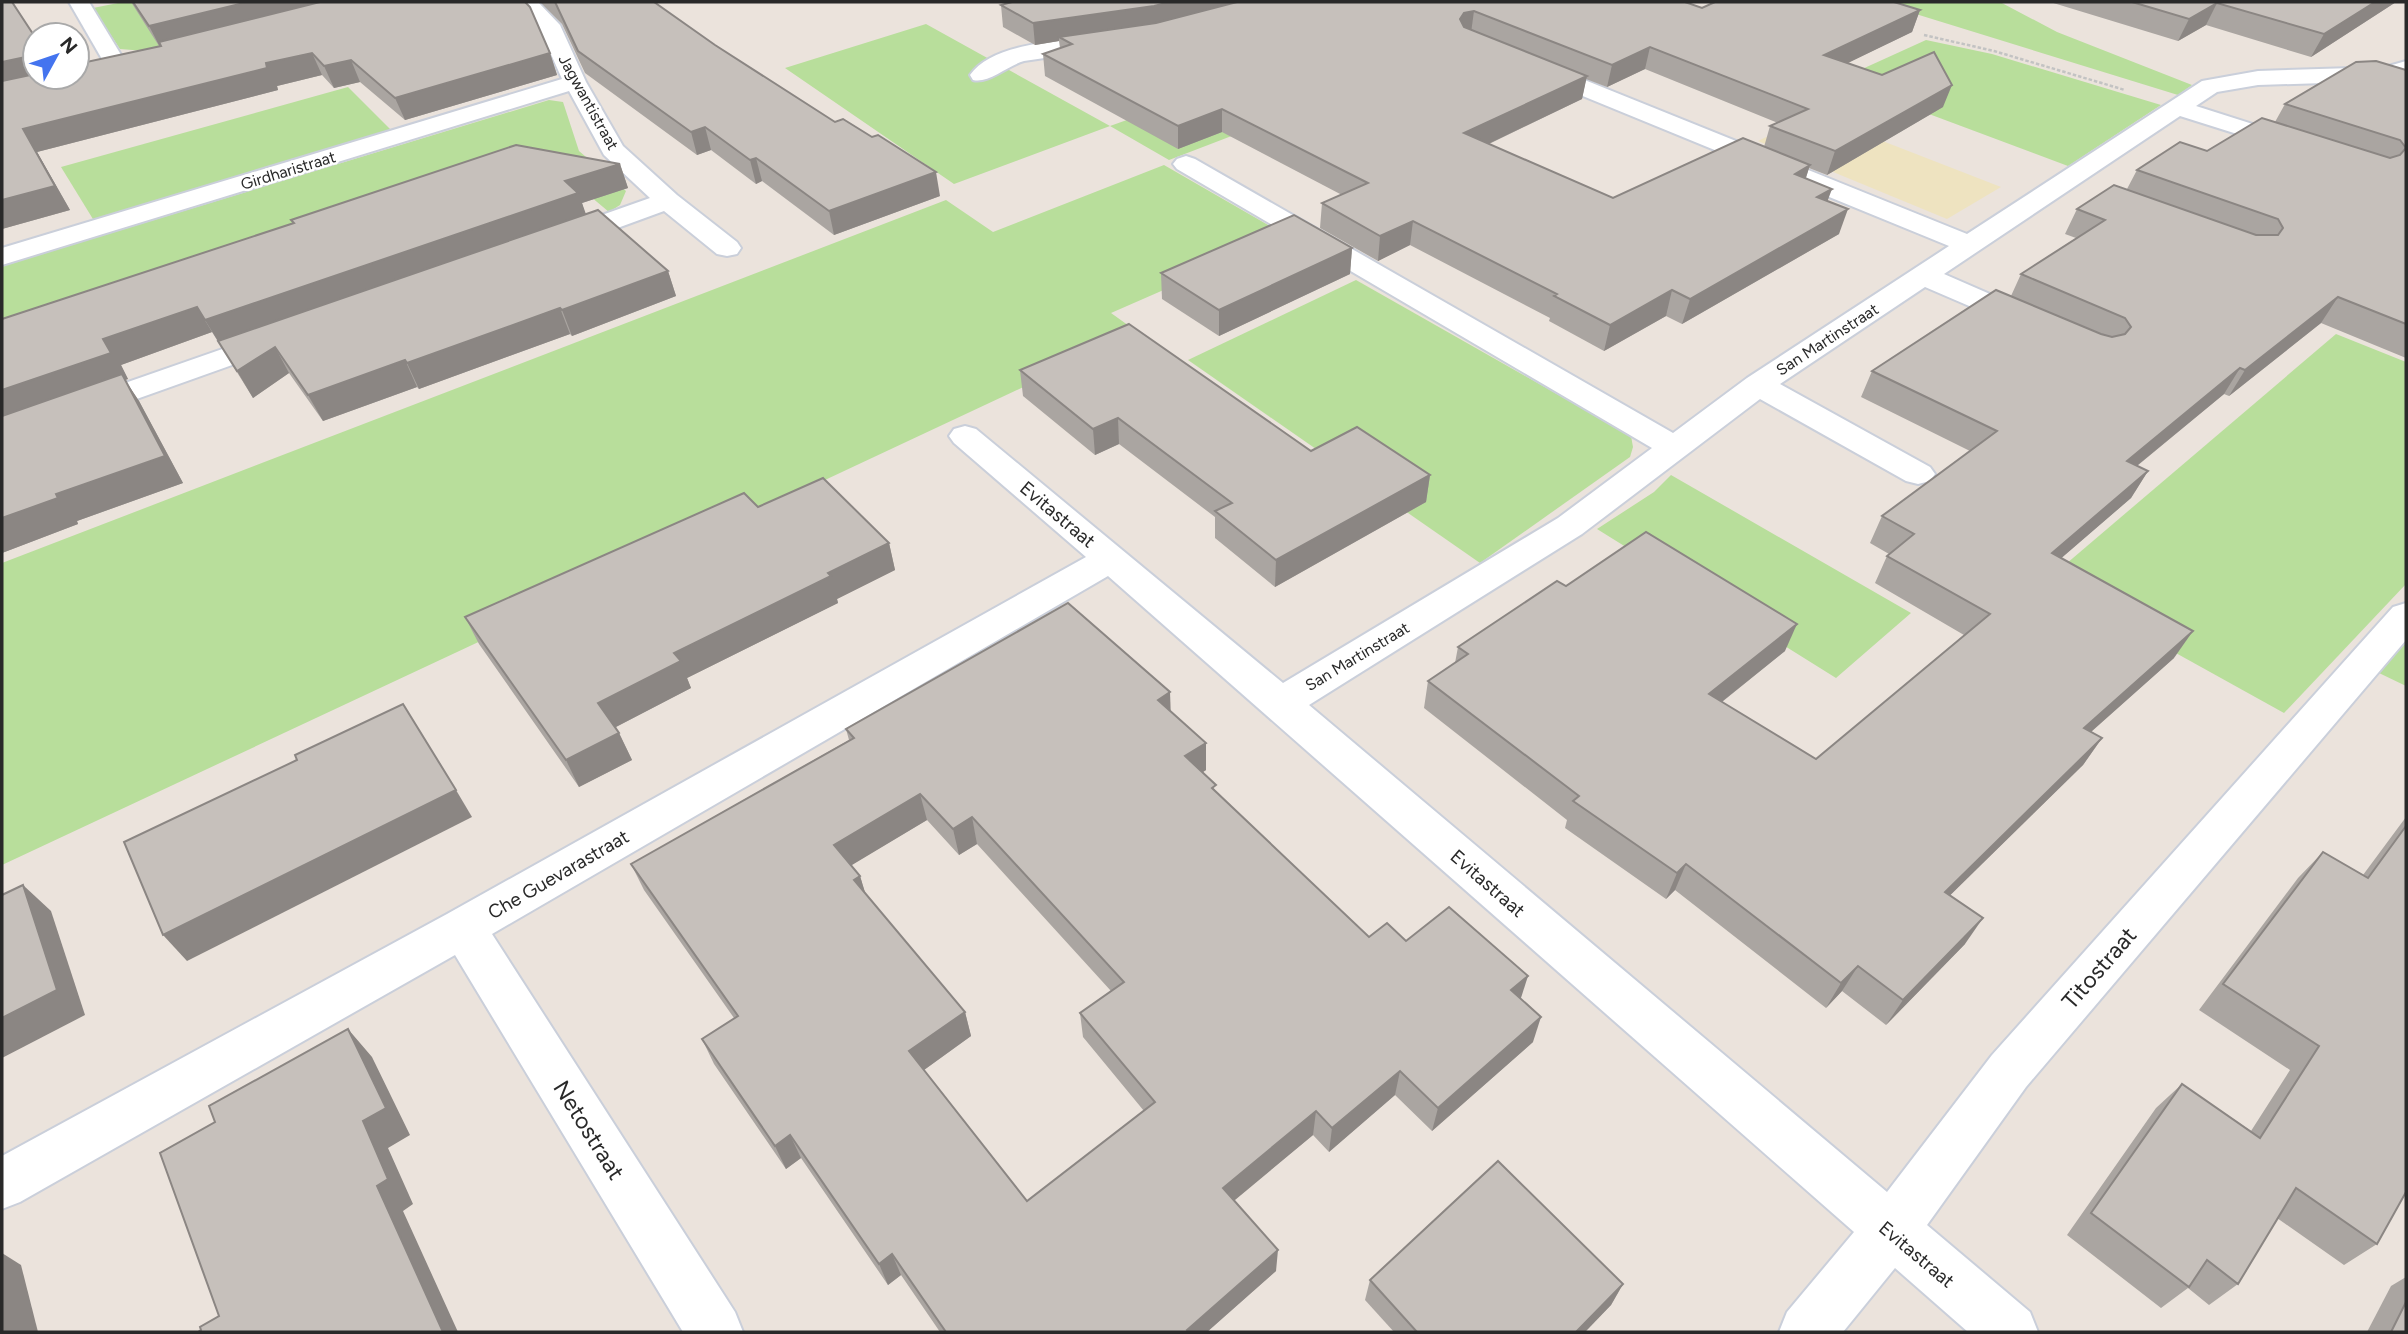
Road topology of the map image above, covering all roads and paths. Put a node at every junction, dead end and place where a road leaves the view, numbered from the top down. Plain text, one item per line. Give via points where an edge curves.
1 (79, 2) edge
2 (527, 2) edge
3 (1923, 35) dead end
4 (1121, 41) edge
5 (144, 61) edge
6 (1521, 63) edge
7 (118, 68) junction
8 (2406, 68) edge
9 (92, 74) edge
10 (981, 75) dead end
11 (575, 82) junction
12 (2179, 108) junction
13 (2323, 155) edge
14 (1186, 164) dead end
15 (668, 201) junction
16 (1970, 245) junction
17 (538, 247) edge
18 (727, 248) dead end
19 (2, 257) edge
20 (1924, 276) junction
21 (302, 330) edge
22 (2049, 331) edge
23 (1758, 385) junction
24 (965, 436) dead end
25 (2, 437) edge
26 (1674, 447) junction
27 (1919, 474) dead end
28 (1111, 559) junction
29 (2406, 615) edge
30 (1281, 703) junction
31 (463, 928) junction
32 (2, 1184) edge
33 (1890, 1231) junction
34 (715, 1332) edge
35 (1807, 1332) edge
36 (2010, 1332) edge

1 - 7 street
2 - 11 street, Jagwantistraat via 549,25
3 - 12 path via 1994,51
4 - 10 street via 1013,57 987,66
5 - 7 street
6 - 16 street
7 - 9 street
8 - 12 street, San Martinstraat via 2387,75 2259,78 2210,86
11 - 15 street, Jagwantistraat via 613,150
11 - 19 street, Girdharistraat
12 - 13 street
12 - 16 street, San Martinstraat via 2076,189
14 - 26 street
15 - 17 street
15 - 18 street, Jagwantistraat
16 - 20 street, San Martinstraat
20 - 22 street
20 - 23 street, San Martinstraat
21 - 25 street
23 - 26 street, San Martinstraat
23 - 27 street
24 - 28 street, Evitastraat
26 - 30 street, San Martinstraat via 1570,526
28 - 30 street, Evitastraat
28 - 31 street, Che Guevarastraat
29 - 33 street, Titostraat via 2009,1071
30 - 33 street, Evitastraat
31 - 32 street, Che Guevarastraat
31 - 34 street, Netostraat
33 - 35 street, Titostraat
33 - 36 street, Evitastraat

